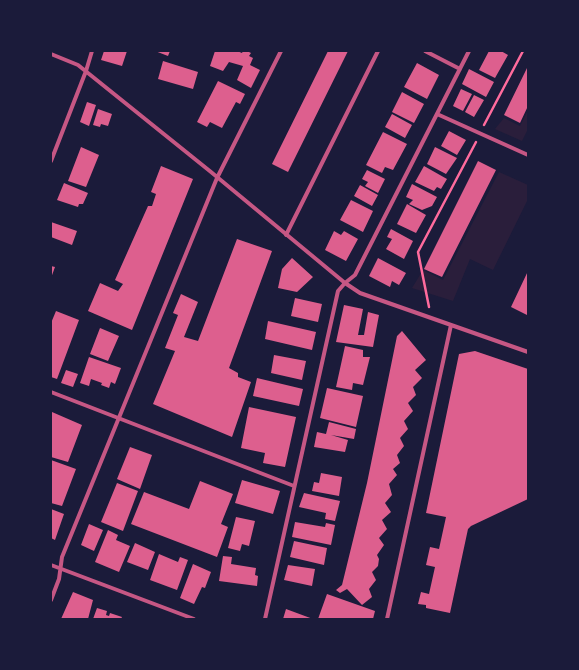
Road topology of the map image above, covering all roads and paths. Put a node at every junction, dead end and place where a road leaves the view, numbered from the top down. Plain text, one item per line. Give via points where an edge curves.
1 (92, 51) edge
2 (281, 51) edge
3 (378, 51) edge
4 (425, 51) edge
5 (469, 51) edge
6 (523, 51) edge
7 (51, 54) edge
8 (460, 69) junction
9 (86, 71) junction
10 (437, 114) junction
11 (483, 126) dead end
12 (476, 142) dead end
13 (528, 155) edge
14 (51, 161) edge
15 (217, 178) junction
16 (286, 235) junction
17 (345, 283) junction
18 (429, 308) dead end
19 (451, 325) junction
20 (528, 352) edge
21 (51, 392) edge
22 (119, 418) junction
23 (294, 486) junction
24 (51, 565) edge
25 (60, 568) junction
26 (51, 600) edge
27 (194, 619) edge
28 (265, 619) edge
29 (387, 619) edge

1 - 9 street
2 - 15 street
3 - 16 street
4 - 8 street
5 - 8 street
6 - 11 path
7 - 9 street
8 - 10 street
9 - 14 street
9 - 15 street
10 - 13 street
10 - 17 street via 355,275
12 - 18 path via 418,252
15 - 16 street
15 - 22 street
16 - 17 street
17 - 19 street via 360,293
17 - 23 street via 338,291
19 - 20 street
19 - 29 street
21 - 22 street
22 - 23 street
22 - 25 street via 62,557
23 - 28 street
24 - 25 street
25 - 26 street via 59,579
25 - 27 street

